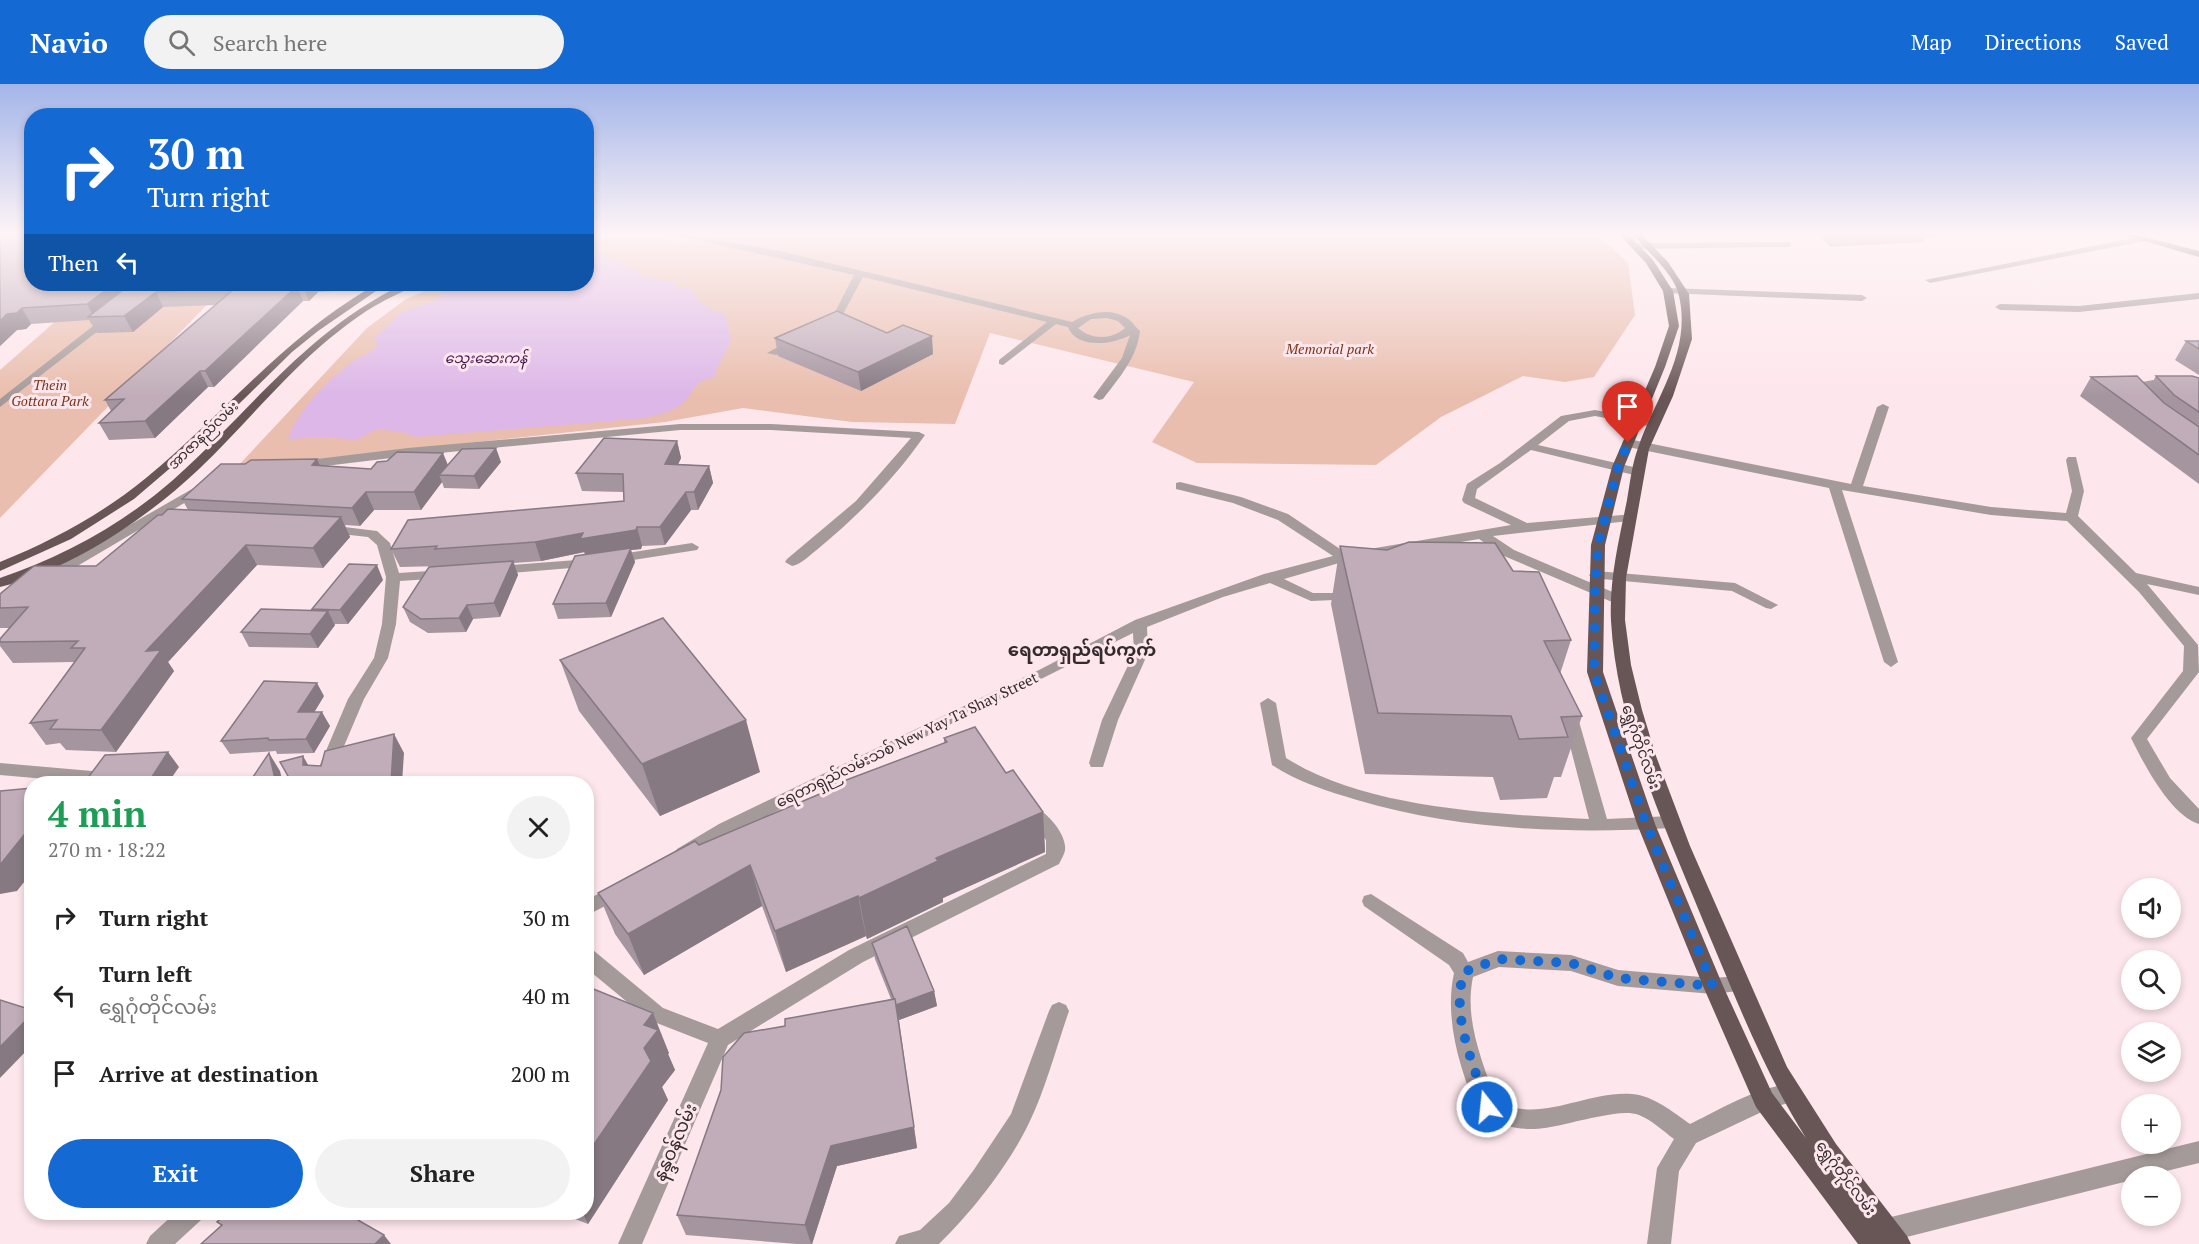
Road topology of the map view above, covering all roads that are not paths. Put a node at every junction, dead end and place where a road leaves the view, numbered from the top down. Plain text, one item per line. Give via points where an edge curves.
1 (852, 288) edge
2 (923, 288) edge
3 (1673, 288) edge
4 (370, 291) edge
5 (384, 291) edge
6 (1675, 291) junction
7 (2199, 296) edge
8 (1862, 298) dead end
9 (2000, 307) dead end
10 (120, 309) edge
11 (1055, 320) junction
12 (1073, 325) junction
13 (1130, 329) junction
14 (813, 334) edge
15 (802, 339) edge
16 (772, 353) dead end
17 (1003, 362) dead end
18 (287, 372) junction
19 (260, 374) junction
20 (2199, 395) edge
21 (1099, 397) dead end
22 (2136, 397) edge
23 (0, 404) edge
24 (1883, 407) dead end
25 (1645, 422) junction
26 (1528, 446) junction
27 (1636, 446) junction
28 (2072, 459) dead end
29 (290, 466) edge
30 (1618, 467) junction
31 (165, 468) junction
32 (193, 468) junction
33 (1638, 472) junction
34 (210, 483) edge
35 (1834, 485) junction
36 (1180, 486) dead end
37 (1856, 489) junction
38 (1629, 517) junction
39 (2071, 517) junction
40 (1605, 520) junction
41 (147, 521) junction
42 (170, 522) edge
43 (1525, 527) junction
44 (311, 529) edge
45 (1482, 535) junction
46 (692, 547) dead end
47 (1344, 557) junction
48 (1522, 559) junction
49 (792, 562) dead end
50 (0, 567) edge
51 (480, 572) edge
52 (459, 574) edge
53 (1509, 574) edge
54 (17, 576) junction
55 (2130, 576) junction
56 (393, 577) junction
57 (1269, 577) junction
58 (1618, 578) junction
59 (0, 583) edge
60 (1595, 583) junction
61 (2199, 591) edge
62 (1366, 595) edge
63 (1617, 599) junction
64 (1771, 605) dead end
65 (1140, 623) junction
66 (2195, 646) edge
67 (1891, 662) dead end
68 (1268, 703) dead end
69 (1567, 704) edge
70 (1097, 764) dead end
71 (0, 770) edge
72 (79, 776) edge
73 (325, 776) edge
74 (1020, 798) edge
75 (2199, 818) edge
76 (1671, 822) junction
77 (1646, 824) junction
78 (1600, 826) junction
79 (666, 863) edge
80 (636, 880) edge
81 (1371, 901) dead end
82 (594, 904) edge
83 (594, 963) edge
84 (1464, 972) junction
85 (1739, 984) junction
86 (1713, 986) junction
87 (1059, 1011) dead end
88 (720, 1039) junction
89 (1790, 1093) junction
90 (1764, 1100) junction
91 (1688, 1136) junction
92 (2199, 1152) edge
93 (184, 1220) edge
94 (1886, 1239) edge
95 (635, 1243) edge
96 (158, 1244) edge
97 (907, 1244) edge
98 (1659, 1244) edge

1 - 14 street via 839,314
2 - 11 street
3 - 6 main road, ရွှေဂုံတိုင်လမ်း
4 - 19 main road, အာဇာနည်လမ်း via 315,326
5 - 18 main road, အာဇာနည်လမ်း
6 - 8 street
6 - 25 main road, ရွှေဂုံတိုင်လမ်း via 1674,326
7 - 9 street via 2079,309
10 - 23 street
11 - 12 street
11 - 17 street
12 - 13 street via 1089,316 1107,315 1122,319
12 - 13 street via 1075,332 1096,339 1121,336
13 - 21 street via 1135,331 1135,342
15 - 16 street
18 - 19 main road
18 - 32 main road, အာဇာနည်လမ်း
19 - 31 main road, အာဇာနည်လမ်း
20 - 22 street via 2152,383 2129,390
24 - 37 street
25 - 26 street via 1594,413 1565,418
25 - 27 main road, ရွှေဂုံတိုင်လမ်း
26 - 30 street
26 - 43 street via 1471,487 1468,500
27 - 30 main road, ရွှေဂုံတိုင်လမ်း
27 - 33 main road, ရွှေဂုံတိုင်လမ်း
27 - 35 street
28 - 39 street via 2078,491
29 - 49 street via 680,427 771,427 919,435 894,470
30 - 33 street
30 - 40 main road, ရွှေဂုံတိုင်လမ်း
31 - 32 main road
31 - 50 main road, အာဇာနည်လမ်း via 74,533
32 - 54 main road, အာဇာနည်လမ်း via 101,535
33 - 38 main road, ရွှေဂုံတိုင်လမ်း
34 - 41 street
35 - 37 street
35 - 67 street
36 - 47 street via 1237,500 1282,517
37 - 39 street via 1991,511
38 - 40 street, ရေတာရှည်လမ်းသစ် New Yay Ta Shay Street
38 - 58 main road, ရွှေဂုံတိုင်လမ်း
39 - 55 street
40 - 43 street, ရေတာရှည်လမ်းသစ် New Yay Ta Shay Street
40 - 60 main road, ရွှေဂုံတိုင်လမ်း
41 - 42 street
41 - 54 street via 69,565
43 - 45 street, ရေတာရှည်လမ်းသစ် New Yay Ta Shay Street
44 - 56 street via 372,534 383,543
45 - 47 street, ရေတာရှည်လမ်းသစ် New Yay Ta Shay Street
45 - 48 street
46 - 51 street via 583,564
47 - 57 street, ရေတာရှည်လမ်းသစ် New Yay Ta Shay Street
48 - 53 street
48 - 60 street
52 - 56 street
54 - 59 main road, အာဇာနည်လမ်း
55 - 61 street
55 - 66 street
56 - 73 street via 381,658 356,699
57 - 62 street via 1311,597
57 - 65 street, ရေတာရှည်လမ်းသစ် New Yay Ta Shay Street
58 - 60 street
58 - 63 main road, ရွှေဂုံတိုင်လမ်း
58 - 64 street via 1735,587
60 - 63 street
60 - 77 main road, ရွှေဂုံတိုင်လမ်း via 1594,672
63 - 76 main road, ရွှေဂုံတိုင်လမ်း via 1629,696
65 - 70 street via 1141,653 1110,720
65 - 79 street, ရေတာရှည်လမ်းသစ် New Yay Ta Shay Street via 956,723 725,829
66 - 75 street via 2190,672 2139,738 2155,770
68 - 78 street via 1278,761 1299,775 1386,804 1479,820
69 - 78 street
71 - 72 street
74 - 88 street via 1058,842 1053,859 856,956
76 - 77 street
76 - 85 main road, ရွှေဂုံတိုင်လမ်း
77 - 78 street
77 - 86 main road, ရွှေဂုံတိုင်လမ်း
80 - 82 street
81 - 84 street via 1456,959
83 - 88 street via 656,1014
84 - 86 street via 1498,959 1571,963 1618,978
84 - 91 street via 1458,991 1459,1013 1487,1107 1498,1116 1515,1120 1559,1117 1633,1104 1653,1112
85 - 86 street
85 - 89 main road, ရွှေဂုံတိုင်လမ်း
86 - 90 main road, ရွှေဂုံတိုင်လမ်း
87 - 97 street via 1020,1119 981,1179 957,1211 926,1240
88 - 95 street, နန္ဒဝန်လမ်း
89 - 90 street
89 - 94 main road, ရွှေဂုံတိုင်လမ်း
90 - 91 street
90 - 94 main road, ရွှေဂုံတိုင်လမ်း
91 - 98 street via 1668,1168
92 - 94 street
93 - 96 street

